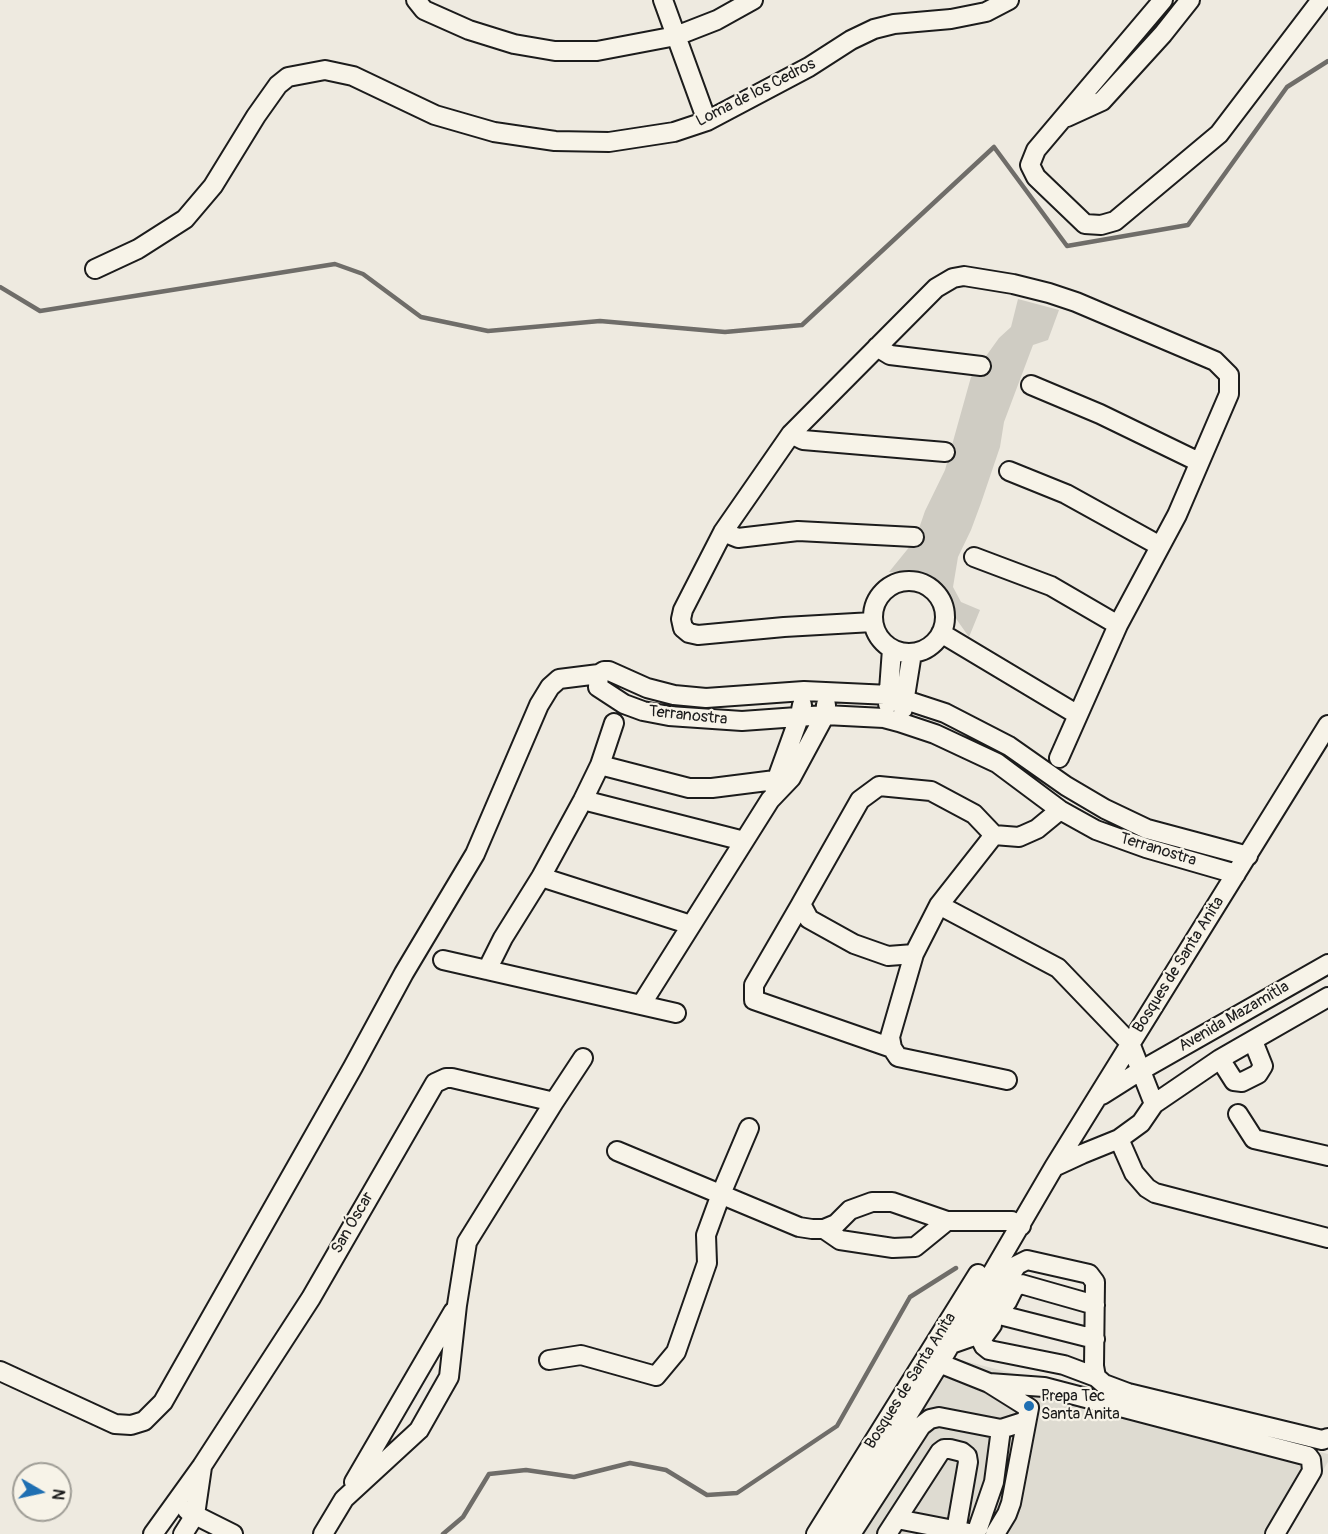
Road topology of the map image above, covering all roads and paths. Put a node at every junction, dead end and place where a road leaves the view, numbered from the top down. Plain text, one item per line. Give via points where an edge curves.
1 (416, 0) edge
2 (663, 0) edge
3 (753, 0) edge
4 (1009, 0) edge
5 (1163, 0) edge
6 (1190, 0) edge
7 (1321, 0) edge
8 (984, 6) edge
9 (676, 36) junction
10 (1063, 119) junction
11 (707, 120) junction
12 (95, 269) dead end
13 (877, 346) junction
14 (981, 366) dead end
15 (1031, 385) dead end
16 (791, 434) junction
17 (945, 452) dead end
18 (1199, 462) junction
19 (1009, 471) dead end
20 (723, 532) junction
21 (914, 537) dead end
22 (1160, 546) junction
23 (974, 557) dead end
24 (873, 621) junction
25 (1118, 624) junction
26 (941, 633) junction
27 (892, 649) junction
28 (912, 653) junction
29 (600, 674) junction
30 (804, 691) junction
31 (827, 691) junction
32 (897, 697) junction
33 (800, 715) junction
34 (825, 715) junction
35 (1078, 715) junction
36 (892, 720) junction
37 (614, 723) dead end
38 (1328, 725) edge
39 (1059, 758) dead end
40 (600, 765) junction
41 (784, 779) junction
42 (583, 800) junction
43 (1060, 810) junction
44 (994, 835) junction
45 (744, 841) junction
46 (1248, 856) junction
47 (1236, 874) junction
48 (541, 877) junction
49 (801, 904) junction
50 (939, 905) junction
51 (691, 925) junction
52 (914, 954) junction
53 (443, 960) dead end
54 (1328, 964) edge
55 (487, 970) junction
56 (1328, 997) edge
57 (640, 1005) junction
58 (676, 1013) dead end
59 (1253, 1041) junction
60 (1130, 1043) junction
61 (892, 1048) junction
62 (583, 1058) dead end
63 (1220, 1059) junction
64 (1140, 1071) junction
65 (1007, 1080) dead end
66 (1098, 1097) junction
67 (554, 1102) junction
68 (1154, 1104) junction
69 (1238, 1114) dead end
70 (749, 1128) dead end
71 (1119, 1139) junction
72 (617, 1150) dead end
73 (1328, 1156) edge
74 (1054, 1167) junction
75 (721, 1194) junction
76 (947, 1221) junction
77 (1016, 1224) junction
78 (824, 1229) junction
79 (1328, 1238) edge
80 (457, 1305) junction
81 (1095, 1305) junction
82 (1000, 1315) junction
83 (1095, 1339) junction
84 (951, 1344) junction
85 (549, 1360) dead end
86 (932, 1361) junction
87 (0, 1371) edge
88 (1096, 1377) junction
89 (989, 1383) junction
90 (1044, 1387) junction
91 (1027, 1415) junction
92 (1001, 1429) junction
93 (1328, 1438) edge
94 (202, 1466) junction
95 (175, 1500) junction
96 (344, 1500) junction
97 (195, 1515) junction
98 (892, 1527) edge
99 (956, 1531) junction
100 (153, 1534) edge
101 (183, 1534) edge
102 (233, 1534) edge
103 (323, 1534) edge
104 (816, 1534) edge
105 (835, 1534) edge
106 (851, 1534) edge
107 (976, 1534) edge
108 (995, 1534) edge
109 (1275, 1534) edge

1 - 9 street via 424,10 469,30 555,51 597,51
2 - 9 street
3 - 9 street
4 - 8 street, Loma de los Cedros
5 - 10 street
6 - 10 street via 1102,101
7 - 10 street via 1219,134 1115,221 1085,224 1036,177 1030,165 1036,150
8 - 11 street, Loma de los Cedros via 951,19 874,29
9 - 11 street
11 - 12 street, Loma de los Cedros via 674,132 609,142 555,141 494,132 435,115 353,76 326,70 288,77 278,85 213,186 185,219 138,249
13 - 14 street via 890,355
13 - 16 street
13 - 18 street via 936,288 953,278 964,276 1013,284 1076,302 1215,361 1229,375 1229,394
15 - 18 street
16 - 17 street via 803,440
16 - 20 street
18 - 22 street
19 - 22 street via 1066,494
20 - 21 street via 738,538 798,531
20 - 24 street via 683,610 683,628 689,633
22 - 25 street
23 - 25 street via 1051,586
24 - 26 street via 882,594 897,583 911,581 936,593 945,620
24 - 27 street via 879,638
25 - 35 street
26 - 28 street via 924,650
26 - 35 street
27 - 28 street
27 - 32 street
28 - 32 street
29 - 30 street, Terranostra via 609,671 674,695 715,697
29 - 33 street, Terranostra via 598,687 643,711 680,718 732,720
29 - 87 street via 560,679 539,705 475,854 163,1402 144,1421 115,1424
30 - 31 street, Terranostra
30 - 33 street
31 - 32 street, Terranostra
31 - 34 street
32 - 36 street
32 - 46 street, Terranostra via 945,713 1009,746 1086,798 1147,829
33 - 34 street, Terranostra
33 - 41 street
34 - 36 street, Terranostra
34 - 41 street
35 - 39 street
36 - 43 street, Terranostra via 935,734 997,763
37 - 40 street
38 - 46 street, Bosques de Santa Anita
40 - 41 street via 689,788
40 - 42 street
41 - 45 street
42 - 45 street
42 - 48 street
43 - 44 street via 1037,829 1019,837
43 - 47 street, Terranostra via 1096,830
44 - 49 street via 974,814 931,791 879,786 860,800
44 - 50 street
45 - 51 street
46 - 47 street, Bosques de Santa Anita
47 - 60 street, Bosques de Santa Anita
48 - 51 street
48 - 55 street
49 - 52 street via 809,919 854,944 888,956
49 - 61 street via 754,985 754,1000
50 - 52 street
50 - 60 street via 1058,968
51 - 57 street
52 - 61 street via 890,1036
53 - 55 street
54 - 64 street, Avenida Mazamitla
55 - 57 street
56 - 59 street, Avenida Mazamitla
57 - 58 street
59 - 63 street, Avenida Mazamitla
59 - 63 street via 1263,1066 1258,1074 1242,1082 1234,1081
60 - 64 street
60 - 66 street, Bosques de Santa Anita
61 - 65 street via 898,1057
62 - 67 street
63 - 68 street, Avenida Mazamitla
64 - 66 street, Avenida Mazamitla
64 - 68 street
66 - 74 street, Bosques de Santa Anita
67 - 80 street via 467,1242
67 - 94 street, San Óscar via 452,1078 435,1083 311,1298
68 - 71 street, Avenida Mazamitla via 1141,1123
69 - 73 street via 1254,1139
70 - 75 street
71 - 74 street, Avenida Mazamitla
71 - 79 street via 1134,1173 1155,1193
72 - 75 street
74 - 77 street, Bosques de Santa Anita via 1033,1206
75 - 78 street via 799,1227
75 - 85 street via 706,1235 706,1263 676,1352 656,1376 581,1355
76 - 77 street
76 - 78 street via 892,1202 872,1202 850,1210 836,1224
76 - 78 street via 915,1247 893,1248 840,1240
77 - 84 street, Bosques de Santa Anita
77 - 86 street, Bosques de Santa Anita
80 - 96 street
80 - 96 street via 449,1377 419,1430
81 - 82 street via 1021,1284 1014,1288
81 - 83 street
81 - 84 street via 1095,1282 1089,1274 1027,1260 1017,1265 971,1337
82 - 83 street
82 - 88 street via 981,1340 989,1350 1064,1365
83 - 88 street
84 - 86 street, Bosques de Santa Anita
86 - 89 street
86 - 104 street, Bosques de Santa Anita
86 - 105 street, Bosques de Santa Anita
88 - 93 street via 1128,1393 1322,1440
89 - 90 street
89 - 91 street
90 - 91 street via 1034,1395
90 - 109 street via 1308,1456 1312,1471
91 - 92 street
91 - 108 street via 1011,1503
92 - 106 street via 939,1417 930,1419 921,1426
92 - 107 street via 994,1482
94 - 95 street, San Óscar
94 - 97 street, San Óscar
95 - 97 street
95 - 100 street, San Óscar
96 - 103 street
97 - 101 street, San Óscar
97 - 102 street
98 - 99 street
98 - 99 street via 940,1452 950,1449 962,1452 968,1462
99 - 107 street

